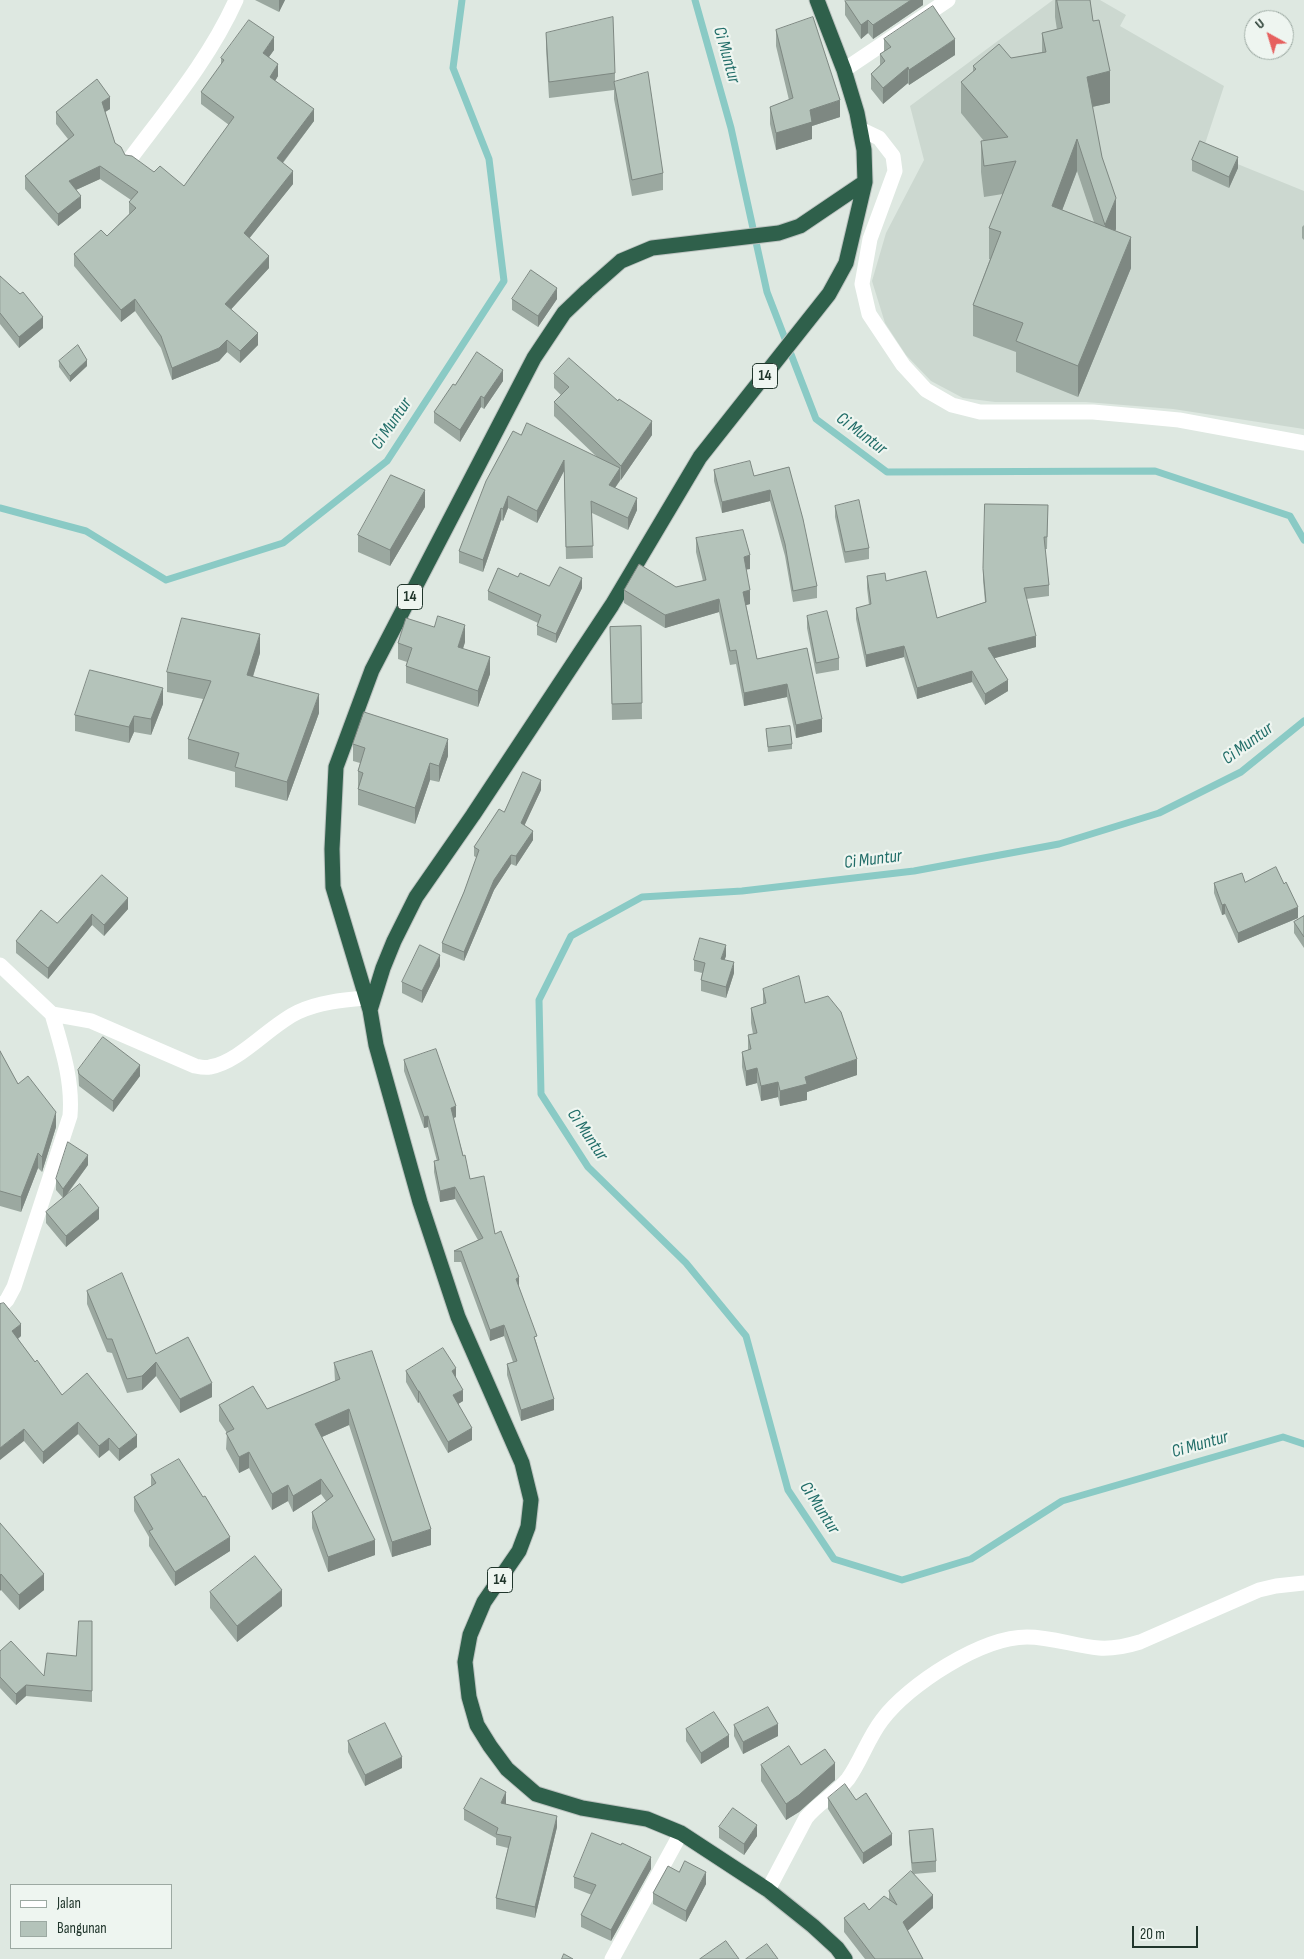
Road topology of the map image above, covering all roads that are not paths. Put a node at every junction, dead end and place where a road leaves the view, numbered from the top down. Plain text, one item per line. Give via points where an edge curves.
1 (236, 0) edge
2 (818, 0) edge
3 (948, 0) edge
4 (844, 70) junction
5 (860, 129) junction
6 (130, 159) edge
7 (865, 182) junction
8 (1304, 443) edge
9 (0, 965) edge
10 (368, 1004) junction
11 (52, 1014) junction
12 (0, 1307) edge
13 (1304, 1583) edge
14 (682, 1833) junction
15 (768, 1890) junction
16 (612, 1959) edge
17 (845, 1959) edge

1 - 6 street via 206,55
2 - 4 highway, 14
3 - 4 street
4 - 5 highway, 14
5 - 7 highway, 14
5 - 8 street via 880,138 893,156 895,171 870,239 862,284 869,314 903,365 926,390 952,405 980,412 1092,412 1179,420
7 - 10 highway, 14 via 846,263 829,294 700,457 612,605 416,897
7 - 10 highway, 14 via 800,226 779,233 652,248 621,261 564,313 534,358 372,670 336,767 333,887
9 - 11 street
10 - 11 street via 317,1005 299,1011 280,1021 238,1054 209,1067 195,1066 91,1021
10 - 14 highway, 14 via 403,1143 458,1317 522,1463 531,1500 528,1527 519,1551 484,1602 470,1635 465,1662 469,1697 477,1725 507,1769 536,1794 582,1808 647,1819
11 - 12 street via 64,1052 72,1095 70,1116 14,1287
13 - 15 street via 1259,1590 1125,1646 1099,1648 1027,1637 1009,1639 967,1654 897,1702 883,1718 848,1779 806,1818
14 - 15 highway, 14
14 - 16 street
15 - 17 highway, 14 via 813,1926

